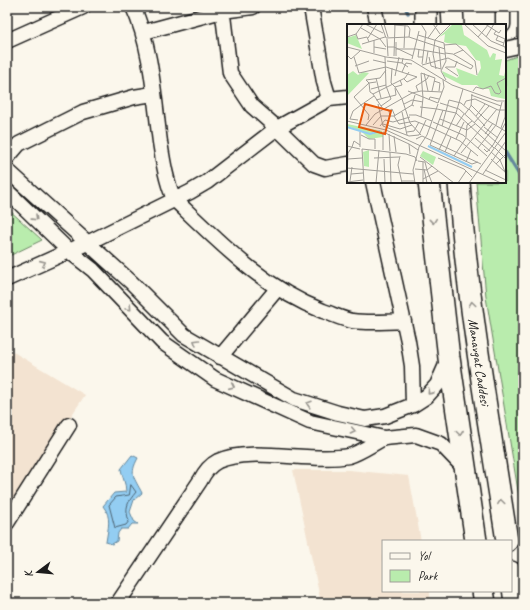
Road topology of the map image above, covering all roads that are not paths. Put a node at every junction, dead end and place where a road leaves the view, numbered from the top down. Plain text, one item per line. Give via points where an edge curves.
1 (83, 7) edge
2 (133, 7) edge
3 (253, 7) edge
4 (311, 7) edge
5 (374, 7) edge
6 (426, 7) edge
7 (503, 7) edge
8 (222, 9) edge
9 (378, 24) edge
10 (426, 24) edge
11 (503, 24) edge
12 (144, 32) junction
13 (7, 41) edge
14 (523, 45) edge
15 (506, 49) edge
16 (153, 94) junction
17 (347, 97) edge
18 (329, 99) junction
19 (277, 128) junction
20 (7, 158) edge
21 (347, 164) edge
22 (7, 170) edge
23 (372, 183) edge
24 (429, 183) edge
25 (459, 183) edge
26 (7, 191) edge
27 (174, 199) junction
28 (87, 243) junction
29 (69, 251) junction
30 (7, 279) edge
31 (278, 289) junction
32 (404, 321) junction
33 (220, 357) junction
34 (449, 358) junction
35 (413, 405) junction
36 (69, 425) dead end
37 (384, 438) junction
38 (465, 469) junction
39 (7, 523) edge
40 (476, 540) edge
41 (506, 540) edge
42 (512, 580) edge
43 (483, 592) edge
44 (118, 603) edge
45 (485, 603) edge
46 (515, 603) edge

1 - 13 street
2 - 12 street
3 - 8 street
4 - 18 street
5 - 9 street
6 - 10 highway
7 - 11 street
8 - 12 street
8 - 19 street via 230,74 252,106
12 - 16 street
14 - 15 street
16 - 20 street via 83,112 19,144
16 - 27 street via 166,174
17 - 18 street
18 - 19 street
19 - 21 street via 314,164 325,168
19 - 27 street via 207,182
22 - 28 street
23 - 32 street
24 -> 34 highway, Manavgat Caddesi
41 -> 25 highway, Manavgat Caddesi via 461,221
26 -> 29 street
27 - 28 street
27 - 31 street via 237,259
28 - 29 street
33 -> 28 street via 184,335
30 -> 29 street
29 -> 37 street via 93,270 162,342 215,379 310,422
31 - 32 street via 308,305 351,321
31 - 33 street
32 - 35 street via 412,366
35 -> 33 street via 385,416 365,419 338,413 294,399
34 -> 35 street via 436,385 427,396
34 -> 38 highway, Manavgat Caddesi
36 - 39 street
37 - 38 street via 416,435 441,444
37 - 44 street via 350,456 234,456 217,461 200,480
38 - 40 highway, Manavgat Caddesi
42 - 46 highway
43 - 45 highway

